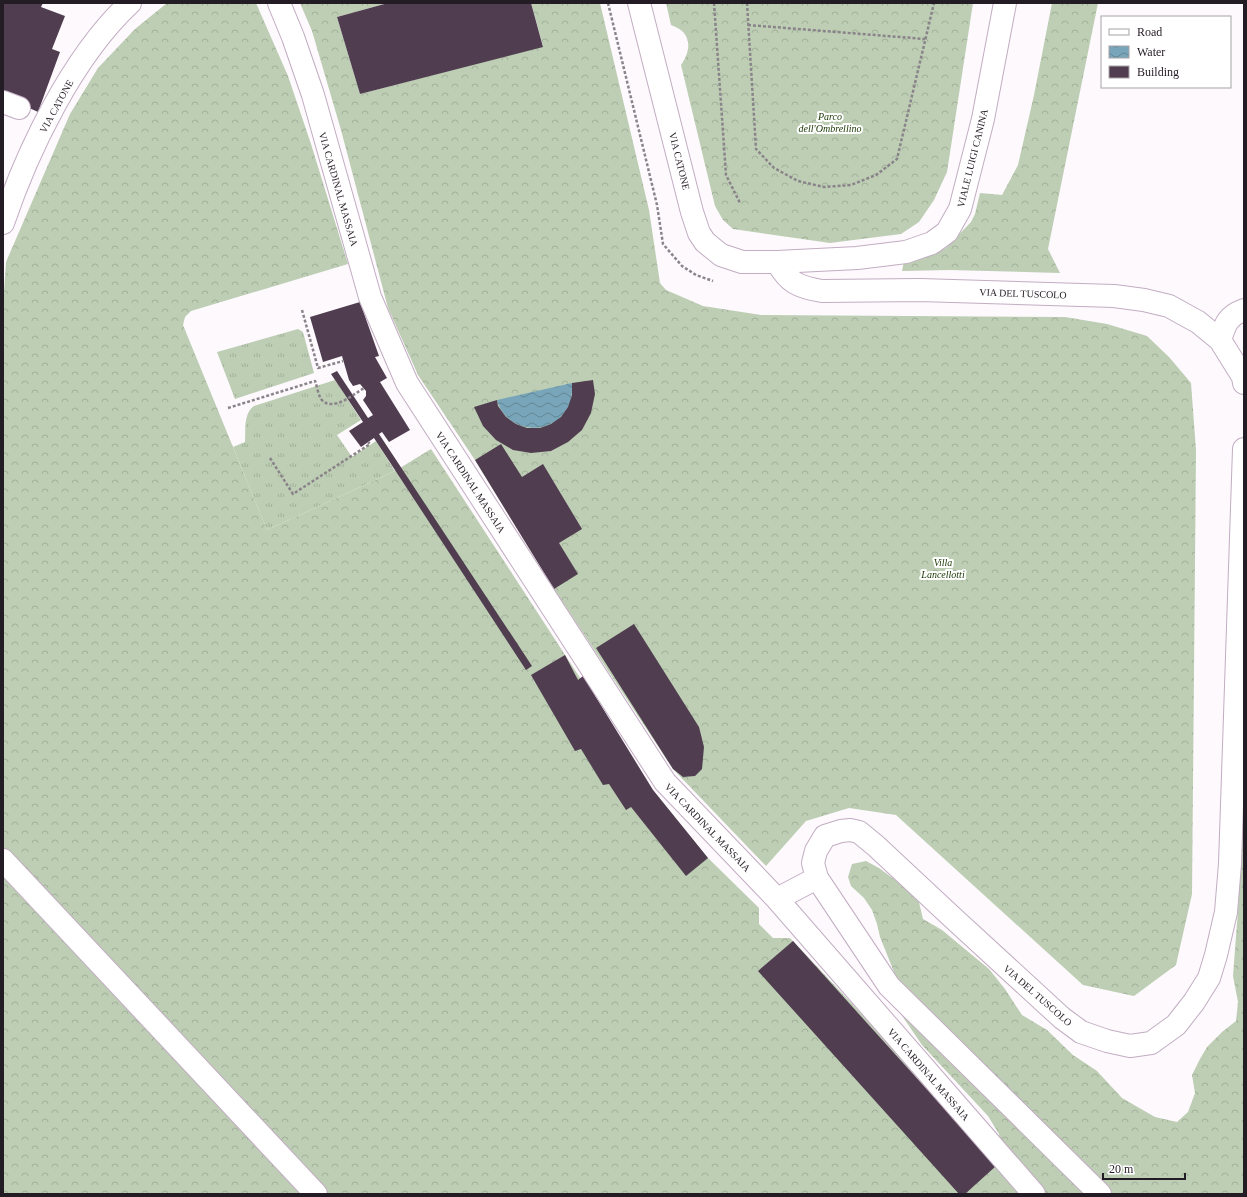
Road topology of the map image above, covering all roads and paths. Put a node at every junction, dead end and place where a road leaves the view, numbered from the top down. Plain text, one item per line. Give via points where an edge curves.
1 (130, 3) edge
2 (279, 3) edge
3 (608, 3) edge
4 (639, 3) edge
5 (714, 3) edge
6 (747, 3) edge
7 (934, 3) edge
8 (1005, 3) edge
9 (748, 25) junction
10 (925, 39) junction
11 (740, 203) dead end
12 (3, 222) edge
13 (663, 244) dead end
14 (777, 262) junction
15 (302, 310) dead end
16 (1244, 310) edge
17 (1220, 340) junction
18 (343, 361) dead end
19 (1244, 383) edge
20 (364, 388) dead end
21 (228, 408) dead end
22 (368, 442) dead end
23 (1244, 449) edge
24 (270, 458) dead end
25 (3, 860) edge
26 (817, 878) junction
27 (777, 899) junction
28 (316, 1194) edge
29 (1034, 1194) edge
30 (1100, 1194) edge

1 - 12 street, VIA CATONE via 94,42 62,94 31,153
2 - 27 street, VIA CARDINAL MASSAIA via 313,95 370,297 406,383 665,782
3 - 13 path via 657,205
4 - 14 street, VIA CATONE via 699,233 705,242 721,255 742,262
5 - 11 path via 726,174
6 - 9 path
7 - 10 path
8 - 14 street, VIALE LUIGI CANINA via 974,155 960,209 947,232 932,243 906,252 857,258
9 - 10 path
9 - 10 path via 756,148 780,172 798,181 824,187 851,186 876,175 897,159
14 - 17 street, VIA DEL TUSCOLO via 788,279 807,289 822,291 920,290 1114,296 1144,300 1169,306 1198,322
15 - 18 path via 318,368
16 - 17 street via 1226,322
17 - 19 street, VIA DEL TUSCOLO via 1243,377
20 - 21 path via 345,400 332,404 322,399 315,381
22 - 24 path via 370,444 293,494
23 - 26 street, VIA DEL TUSCOLO via 1230,864 1226,912 1209,978 1176,1025 1151,1043 1130,1046 1081,1032 1062,1018 860,832 841,831 825,836 816,851 813,863
25 - 28 street
26 - 27 street
26 - 30 street, VIA DEL TUSCOLO via 889,986
27 - 29 street, VIA CARDINAL MASSAIA

